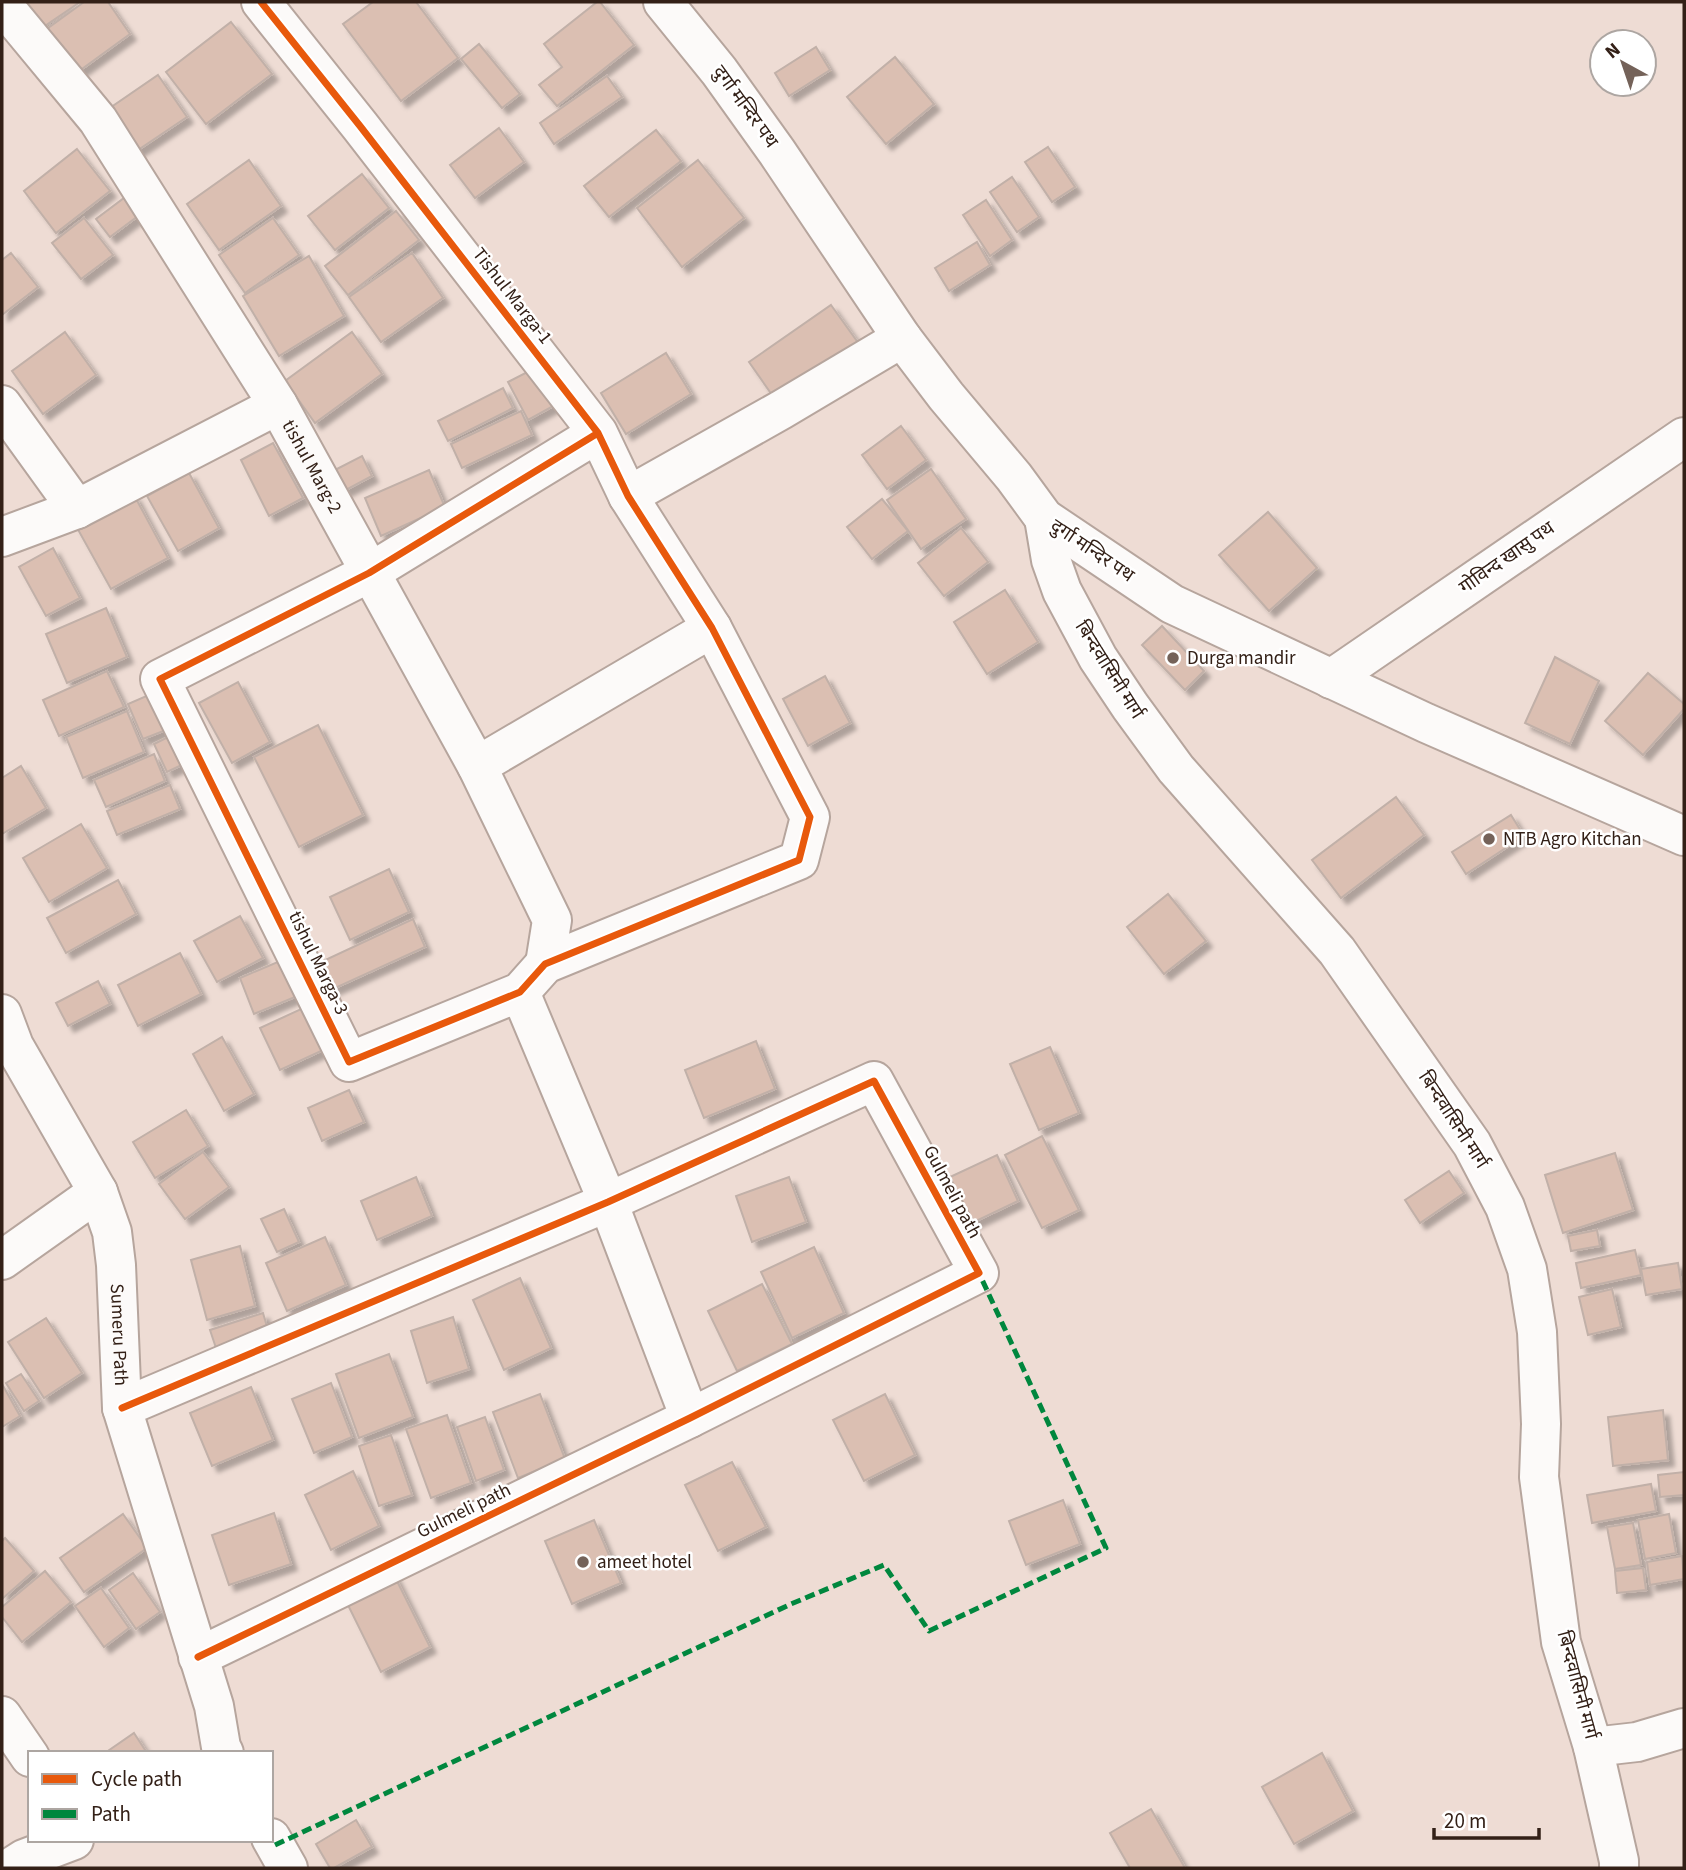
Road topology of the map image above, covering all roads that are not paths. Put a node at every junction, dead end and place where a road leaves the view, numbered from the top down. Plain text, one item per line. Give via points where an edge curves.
1 (261, 2) edge
2 (663, 2) edge
3 (2, 5) edge
4 (902, 338) junction
5 (2, 405) edge
6 (278, 405) junction
7 (598, 433) junction
8 (1684, 437) edge
9 (628, 496) junction
10 (77, 509) junction
11 (1044, 518) junction
12 (2, 537) edge
13 (369, 573) junction
14 (712, 628) junction
15 (1331, 679) junction
16 (477, 766) junction
17 (1684, 836) edge
18 (544, 964) junction
19 (520, 992) junction
20 (2, 1014) edge
21 (98, 1192) junction
22 (608, 1202) junction
23 (2, 1260) edge
24 (122, 1408) junction
25 (690, 1418) junction
26 (198, 1657) junction
27 (2, 1716) edge
28 (1684, 1728) edge
29 (1593, 1747) junction
30 (219, 1751) edge
31 (28, 1754) edge
32 (69, 1842) edge
33 (273, 1842) edge
34 (10, 1868) edge
35 (288, 1868) edge
36 (1619, 1868) edge

1 - 7 street, Tishul Marga-1
2 - 4 street, दुर्गा मन्दिर पथ via 777,152
3 - 6 street, tishul Marg-2 via 98,120
4 - 9 street
4 - 11 street, दुर्गा मन्दिर पथ
5 - 10 street
6 - 10 street
6 - 13 street, tishul Marg-2
7 - 9 street, Tishul Marga-1
7 - 13 street
8 - 15 street, गोविन्द खासु पथ
9 - 14 street, Tishul Marga-1
10 - 12 street
11 - 15 street, दुर्गा मन्दिर पथ via 1172,604
11 - 29 street, बिन्दवासिनी मार्ग via 1062,591 1104,668 1176,769 1338,951 1472,1144 1505,1208 1527,1269 1537,1332 1539,1477 1561,1642
13 - 16 street, tishul Marg-2
13 - 19 street, tishul Marga-3 via 160,679 349,1062
14 - 16 street
14 - 18 street, Tishul Marga-1 via 810,817 799,860
15 - 17 street, दुर्गा मन्दिर पथ
16 - 18 street, tishul Marg-2 via 552,920
18 - 19 street, tishul Marga-3
19 - 22 street
20 - 21 street, Sumeru Path via 14,1046
21 - 23 street
21 - 24 street, Sumeru Path via 112,1232
22 - 24 street, Gulmeli path
22 - 25 street
22 - 25 street, Gulmeli path via 874,1081 979,1273
24 - 26 street, Sumeru Path
25 - 26 street, Gulmeli path
26 - 30 street, Sumeru Path via 214,1706
27 - 31 street
28 - 29 street via 1637,1742
29 - 36 street, बिन्दवासिनी मार्ग
32 - 34 street
33 - 35 street

